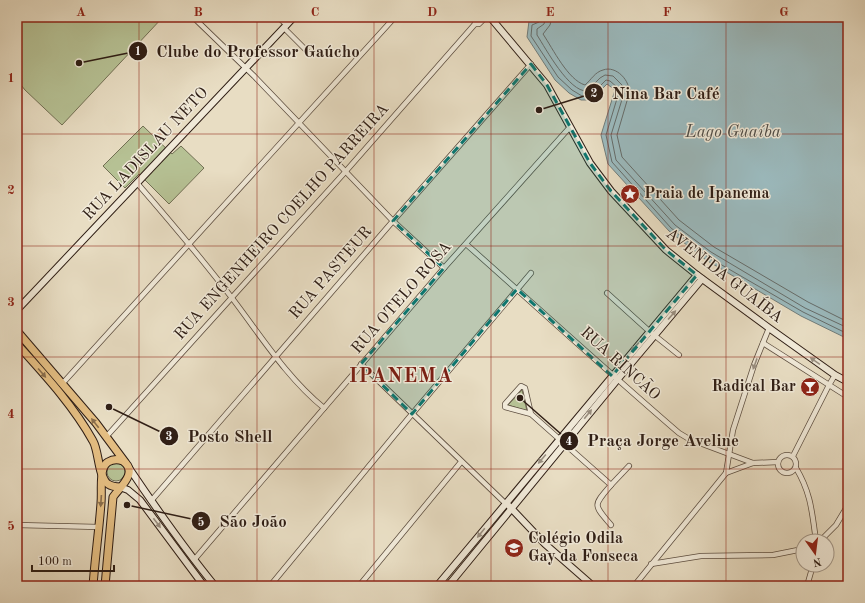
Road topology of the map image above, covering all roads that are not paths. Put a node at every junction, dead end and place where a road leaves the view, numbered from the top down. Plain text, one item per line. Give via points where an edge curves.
1 (193, 17) edge
2 (278, 17) edge
3 (294, 17) edge
4 (395, 17) edge
5 (479, 17) edge
6 (483, 17) edge
7 (490, 17) edge
8 (475, 24) junction
9 (285, 27) junction
10 (309, 52) dead end
11 (531, 64) junction
12 (246, 68) junction
13 (299, 122) junction
14 (570, 127) junction
15 (346, 171) junction
16 (137, 183) junction
17 (393, 220) junction
18 (189, 244) junction
19 (466, 244) junction
20 (444, 268) junction
21 (531, 273) dead end
22 (697, 275) junction
23 (702, 279) junction
24 (517, 289) junction
25 (607, 293) dead end
26 (232, 298) junction
27 (17, 310) edge
28 (769, 328) junction
29 (17, 331) edge
30 (651, 333) junction
31 (763, 343) junction
32 (17, 344) edge
33 (679, 355) dead end
34 (276, 356) junction
35 (361, 364) junction
36 (835, 375) junction
37 (614, 378) junction
38 (848, 382) edge
39 (62, 384) junction
40 (829, 385) junction
41 (848, 396) edge
42 (324, 408) junction
43 (412, 414) junction
44 (531, 414) junction
45 (106, 437) junction
46 (559, 440) junction
47 (564, 445) junction
48 (730, 454) junction
49 (793, 456) junction
50 (461, 462) junction
51 (778, 462) junction
52 (753, 463) junction
53 (127, 465) junction
54 (629, 466) dead end
55 (796, 468) junction
56 (726, 473) junction
57 (102, 475) junction
58 (611, 485) junction
59 (120, 488) junction
60 (151, 501) junction
61 (505, 503) junction
62 (848, 505) edge
63 (511, 508) junction
64 (17, 525) edge
65 (611, 525) dead end
66 (99, 527) junction
67 (815, 533) edge
68 (828, 533) edge
69 (795, 551) edge
70 (194, 560) junction
71 (455, 564) junction
72 (650, 564) junction
73 (461, 569) junction
74 (811, 573) edge
75 (92, 586) edge
76 (105, 586) edge
77 (204, 586) edge
78 (215, 586) edge
79 (270, 586) edge
80 (359, 586) edge
81 (437, 586) edge
82 (448, 586) edge
83 (593, 586) edge
84 (634, 586) edge
85 (807, 586) edge

1 - 12 street
2 - 9 street
3 - 9 street, RUA LADISLAU NETO
4 - 13 street
5 - 8 street
6 - 8 street via 479,24
7 - 11 street, AVENIDA GUAÍBA
8 - 15 street, RUA ENGENHEIRO COELHO PARREIRA
9 - 10 street
9 - 12 street, RUA LADISLAU NETO
11 - 14 street, AVENIDA GUAÍBA via 547,84
11 - 17 street, RUA PASTEUR
12 - 13 street
12 - 16 street, RUA LADISLAU NETO
13 - 15 street
13 - 18 street
14 - 19 street, RUA OTELO ROSA
14 - 22 street, AVENIDA GUAÍBA via 590,163 611,191 666,250
15 - 17 street
15 - 26 street, RUA ENGENHEIRO COELHO PARREIRA
16 - 18 street
16 - 27 street, RUA LADISLAU NETO
17 - 20 street
17 - 34 street, RUA PASTEUR
18 - 26 street
18 - 39 street
19 - 20 street, RUA OTELO ROSA
19 - 24 street, RUA RINCÃO
20 - 35 street, RUA OTELO ROSA
21 - 24 street
22 - 23 street, AVENIDA GUAÍBA
22 - 30 street
23 - 28 street, AVENIDA GUAÍBA
30 -> 23 street
24 - 37 street, RUA RINCÃO
24 - 43 street
25 - 30 street
26 - 34 street
26 - 45 street, RUA ENGENHEIRO COELHO PARREIRA
28 - 31 street
36 -> 28 street, AVENIDA GUAÍBA
29 - 39 main road
30 - 33 street
30 - 37 street
31 - 40 street, AVENIDA GUAÍBA
31 -> 48 street via 733,430
32 -> 57 main road via 67,401 94,442
34 - 42 street via 300,385
34 - 60 street, RUA PASTEUR
35 - 42 street, RUA OTELO ROSA
35 - 43 street
36 - 38 street, AVENIDA GUAÍBA
36 - 40 street
37 - 46 street
47 -> 37 street
37 - 48 street, RUA RINCÃO via 679,433
45 -> 39 main road
40 - 41 street, AVENIDA GUAÍBA
40 - 49 street
42 - 70 street, RUA OTELO ROSA
43 - 50 street
43 - 79 street
44 - 44 street via 525,388 521,386 504,406
44 - 46 street
45 - 53 main road
46 - 47 street
46 -> 61 street
47 - 58 street
47 - 63 street
48 - 52 street, RUA RINCÃO
48 - 56 street
49 - 51 street via 784,455
49 - 55 street via 797,463
50 - 61 street
50 - 80 street
51 - 52 street, RUA RINCÃO
51 - 55 street via 778,467 785,473
52 - 56 street
53 - 57 main road via 121,460 109,461 103,468
53 - 59 main road via 129,477
53 - 60 street
54 - 58 street
55 - 67 street via 805,483
56 - 72 street
57 - 59 main road via 109,485
57 -> 66 main road
58 - 65 street via 597,501 599,510
59 - 76 main road via 114,497
59 -> 77 street via 128,490 140,500
60 - 70 street
61 - 63 street
61 -> 71 street
62 - 68 street
63 - 73 street
63 - 83 street via 545,544
64 - 66 street
66 - 75 main road
69 - 72 street via 773,555 701,556
70 - 78 street
71 - 73 street
71 - 81 street
72 - 84 street
73 - 82 street
74 - 85 street

